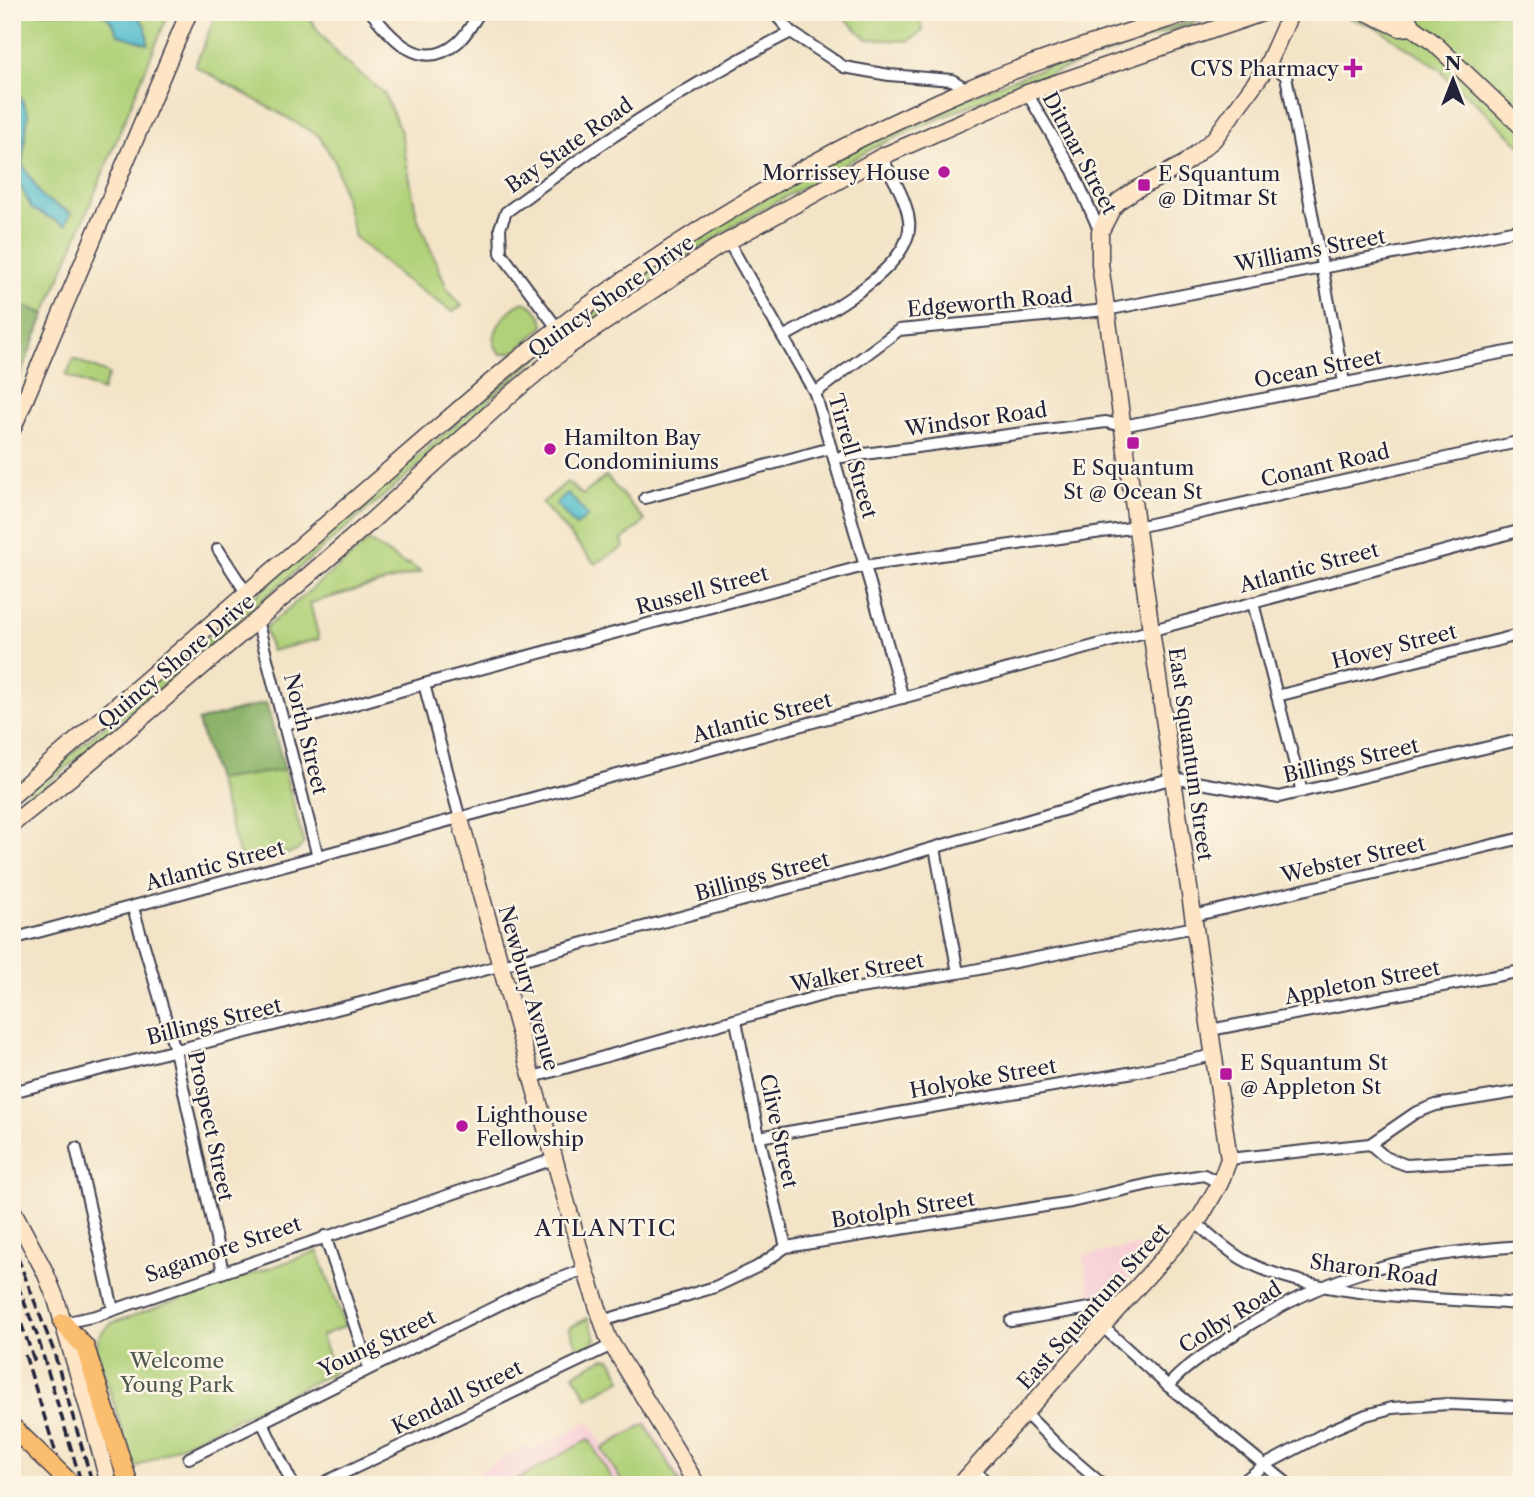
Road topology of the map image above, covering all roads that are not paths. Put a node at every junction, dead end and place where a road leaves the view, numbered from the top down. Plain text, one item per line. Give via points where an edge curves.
1 (189, 12) edge
2 (371, 12) edge
3 (480, 12) edge
4 (773, 12) edge
5 (1191, 12) edge
6 (1265, 12) edge
7 (1292, 12) edge
8 (1366, 12) edge
9 (1402, 12) edge
10 (1412, 27) junction
11 (791, 32) junction
12 (1269, 63) junction
13 (967, 89) junction
14 (1027, 93) junction
15 (1522, 127) edge
16 (881, 157) junction
17 (1522, 229) edge
18 (1100, 232) junction
19 (728, 241) junction
20 (1323, 267) junction
21 (1106, 310) junction
22 (556, 328) junction
23 (783, 337) junction
24 (570, 345) junction
25 (1522, 349) edge
26 (1344, 382) junction
27 (815, 393) junction
28 (1122, 426) junction
29 (12, 430) edge
30 (1522, 441) edge
31 (833, 453) junction
32 (645, 498) dead end
33 (1137, 527) junction
34 (1522, 530) edge
35 (218, 550) dead end
36 (864, 566) junction
37 (247, 594) junction
38 (1252, 603) junction
39 (257, 620) junction
40 (1151, 630) junction
41 (1522, 634) edge
42 (424, 684) junction
43 (1277, 696) junction
44 (903, 698) junction
45 (283, 725) junction
46 (1522, 739) edge
47 (40, 774) junction
48 (1173, 778) junction
49 (12, 779) edge
50 (1302, 792) junction
51 (12, 796) edge
52 (460, 819) junction
53 (12, 824) edge
54 (1522, 838) edge
55 (935, 848) junction
56 (318, 857) junction
57 (133, 908) junction
58 (1194, 921) junction
59 (12, 939) edge
60 (500, 965) junction
61 (1522, 971) edge
62 (958, 973) junction
63 (736, 1021) junction
64 (1210, 1030) junction
65 (175, 1050) junction
66 (1214, 1055) junction
67 (533, 1077) junction
68 (1522, 1091) edge
69 (12, 1092) edge
70 (759, 1137) junction
71 (1370, 1144) junction
72 (76, 1148) dead end
73 (554, 1158) junction
74 (1522, 1158) edge
75 (1229, 1159) junction
76 (1220, 1184) junction
77 (12, 1209) edge
78 (1195, 1222) junction
79 (325, 1236) junction
80 (1522, 1246) edge
81 (786, 1247) junction
82 (585, 1269) junction
83 (223, 1272) junction
84 (1324, 1286) junction
85 (1522, 1304) edge
86 (113, 1309) junction
87 (1114, 1314) junction
88 (603, 1321) junction
89 (1011, 1321) dead end
90 (63, 1323) junction
91 (1102, 1326) junction
92 (612, 1345) junction
93 (369, 1368) junction
94 (1168, 1386) junction
95 (1522, 1407) edge
96 (1025, 1413) junction
97 (262, 1422) junction
98 (12, 1427) edge
99 (189, 1458) dead end
100 (1265, 1465) junction
101 (974, 1469) junction
102 (72, 1485) edge
103 (108, 1485) edge
104 (129, 1485) edge
105 (293, 1485) edge
106 (319, 1485) edge
107 (697, 1485) edge
108 (960, 1485) edge
109 (989, 1485) edge
110 (1103, 1485) edge
111 (1238, 1485) edge
112 (1289, 1485) edge

1 - 29 main road
2 - 3 street via 391,37 416,54 440,54 458,43
4 - 11 street
5 - 13 main road, Quincy Shore Drive
6 - 14 main road, Quincy Shore Drive
7 - 12 main road
8 - 10 main road via 1400,28
9 - 10 main road
10 - 15 main road
11 - 13 street via 844,66 889,75 952,79
11 - 22 street, Bay State Road via 618,132 506,212 500,229 501,253
12 - 18 main road via 1214,139 1184,164 1119,201
12 - 20 street via 1286,76
13 - 22 main road, Quincy Shore Drive via 818,159 745,201 652,259
14 - 16 main road, Quincy Shore Drive
14 - 18 street, Ditmar Street via 1073,171
16 - 19 main road, Quincy Shore Drive
16 - 23 street via 903,200 908,238 878,276 849,299
17 - 20 street, Williams Street
18 - 21 main road, East Squantum Street
19 - 23 street, Tirrell Street
19 - 24 main road, Quincy Shore Drive
20 - 21 street, Williams Street
20 - 26 street
21 - 27 street, Edgeworth Road via 899,330
21 - 28 main road, East Squantum Street
22 - 24 street, Bay State Road
22 - 37 main road, Quincy Shore Drive
23 - 27 street, Tirrell Street
24 - 39 main road, Quincy Shore Drive
25 - 26 street, Ocean Street
26 - 28 street, Ocean Street
27 - 31 street, Tirrell Street
28 - 31 street, Windsor Road via 1106,422
28 - 33 main road, East Squantum Street
30 - 33 street, Conant Road
31 - 32 street, Windsor Road
31 - 36 street, Tirrell Street
33 - 36 street, Russell Street
33 - 40 main road, East Squantum Street
34 - 38 street, Atlantic Street
35 - 37 street
36 - 42 street, Russell Street
36 - 44 street, Tirrell Street
37 - 47 main road, Quincy Shore Drive
38 - 40 street, Atlantic Street
38 - 43 street
39 - 45 street, North Street
39 - 53 main road, Quincy Shore Drive
40 - 44 street, Atlantic Street
40 - 48 main road, East Squantum Street
41 - 43 street, Hovey Street
42 - 45 street, Russell Street
42 - 52 street, Newbury Avenue
43 - 50 street
44 - 52 street, Atlantic Street
45 - 56 street, North Street
46 - 50 street, Billings Street
47 - 49 main road
47 - 51 main road, Quincy Shore Drive
48 - 50 street, Billings Street via 1279,797
48 - 55 street, Billings Street
48 - 58 main road, East Squantum Street
52 - 56 street, Atlantic Street
52 - 60 main road, Newbury Avenue
54 - 58 street, Webster Street
55 - 60 street, Billings Street
55 - 62 street
56 - 57 street, Atlantic Street
57 - 59 street, Atlantic Street
57 - 65 street, Prospect Street
58 - 62 street, Walker Street
58 - 64 main road, East Squantum Street
60 - 65 street, Billings Street
60 - 67 main road, Newbury Avenue
61 - 64 street, Appleton Street
62 - 63 street, Walker Street via 833,992
63 - 67 street, Walker Street
63 - 70 street, Clive Street
64 - 66 main road, East Squantum Street
65 - 69 street, Billings Street
65 - 83 street, Prospect Street
66 - 70 street, Holyoke Street
66 - 75 main road, East Squantum Street
67 - 73 main road, Newbury Avenue
68 - 71 street via 1436,1105 1415,1113
70 - 81 street, Clive Street
71 - 74 street via 1385,1157 1406,1164
71 - 75 street
72 - 86 street
73 - 79 street, Sagamore Street
73 - 82 main road, Newbury Avenue
75 - 76 main road, East Squantum Street
76 - 78 main road, East Squantum Street
76 - 81 street, Botolph Street via 1204,1175 1071,1202
77 - 90 main road via 45,1272
78 - 84 street, Sharon Road via 1252,1264
78 - 87 main road, East Squantum Street
79 - 83 street, Sagamore Street
79 - 93 street
80 - 84 street, Colby Road via 1421,1257
81 - 88 street, Botolph Street via 715,1287
82 - 88 main road, Newbury Avenue
82 - 93 street, Young Street via 529,1290
83 - 86 street, Sagamore Street
84 - 85 street, Sharon Road
84 - 94 street, Colby Road via 1260,1317 1180,1372
86 - 90 street, Sagamore Street
87 - 89 street via 1096,1307
87 - 91 main road, East Squantum Street
88 - 92 main road, Newbury Avenue
90 - 103 main road
90 - 104 main road via 85,1347
91 - 94 street
91 - 96 main road, East Squantum Street
92 - 106 street, Kendall Street
92 - 107 main road, Newbury Avenue
93 - 97 street, Young Street
94 - 100 street
95 - 100 street via 1448,1404 1392,1408 1333,1429
96 - 101 main road, East Squantum Street
96 - 110 street
97 - 99 street, Young Street
97 - 105 street
98 - 102 main road, bridge
100 - 111 street
100 - 112 street
101 - 108 main road, East Squantum Street
101 - 109 street

